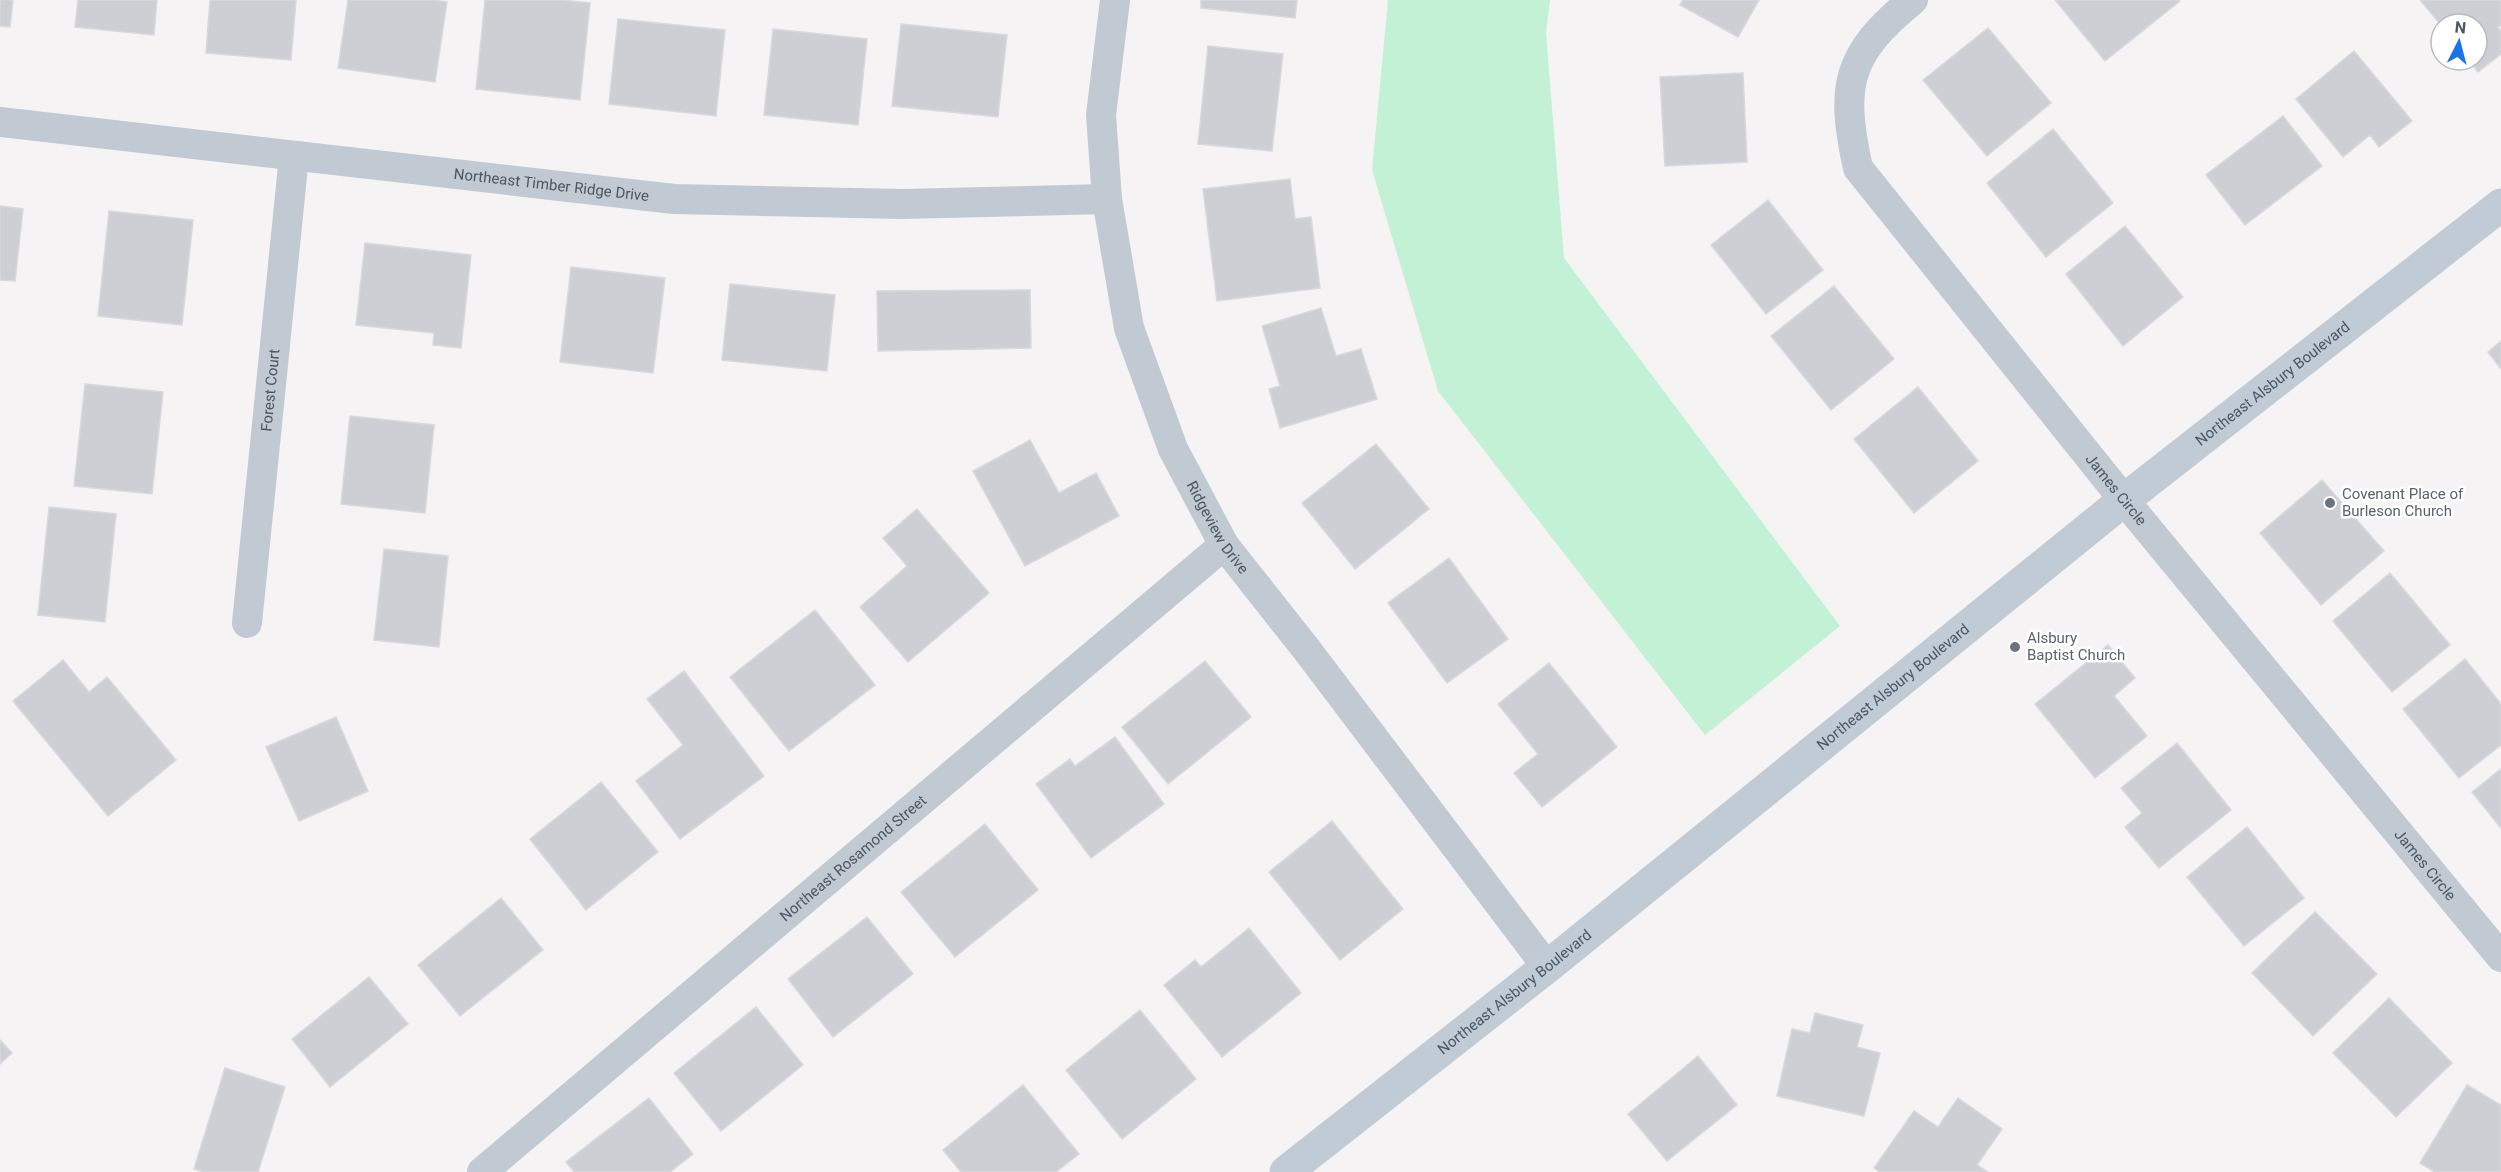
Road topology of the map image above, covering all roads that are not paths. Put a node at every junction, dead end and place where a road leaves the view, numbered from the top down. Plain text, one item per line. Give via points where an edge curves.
1 (1115, 0) edge
2 (1913, 0) edge
3 (0, 122) edge
4 (294, 156) junction
5 (1107, 199) junction
6 (2501, 205) edge
7 (2124, 500) junction
8 (1224, 545) junction
9 (247, 623) dead end
10 (2501, 957) edge
11 (1547, 967) junction
12 (482, 1172) edge
13 (1286, 1172) edge

1 - 5 street, Ridgeview Drive via 1101,115
2 - 7 street, James Circle via 1865,48 1852,74 1848,107 1858,168
3 - 4 street, Northeast Timber Ridge Drive
4 - 5 street, Northeast Timber Ridge Drive via 674,199 902,204
4 - 9 street, Forest Court
5 - 8 street, Ridgeview Drive via 1129,328 1173,449
6 - 7 main road, Northeast Alsbury Boulevard
7 - 10 street, James Circle
7 - 11 main road, Northeast Alsbury Boulevard
8 - 11 street, Ridgeview Drive
8 - 12 street, Northeast Rosamond Street
11 - 13 main road, Northeast Alsbury Boulevard

